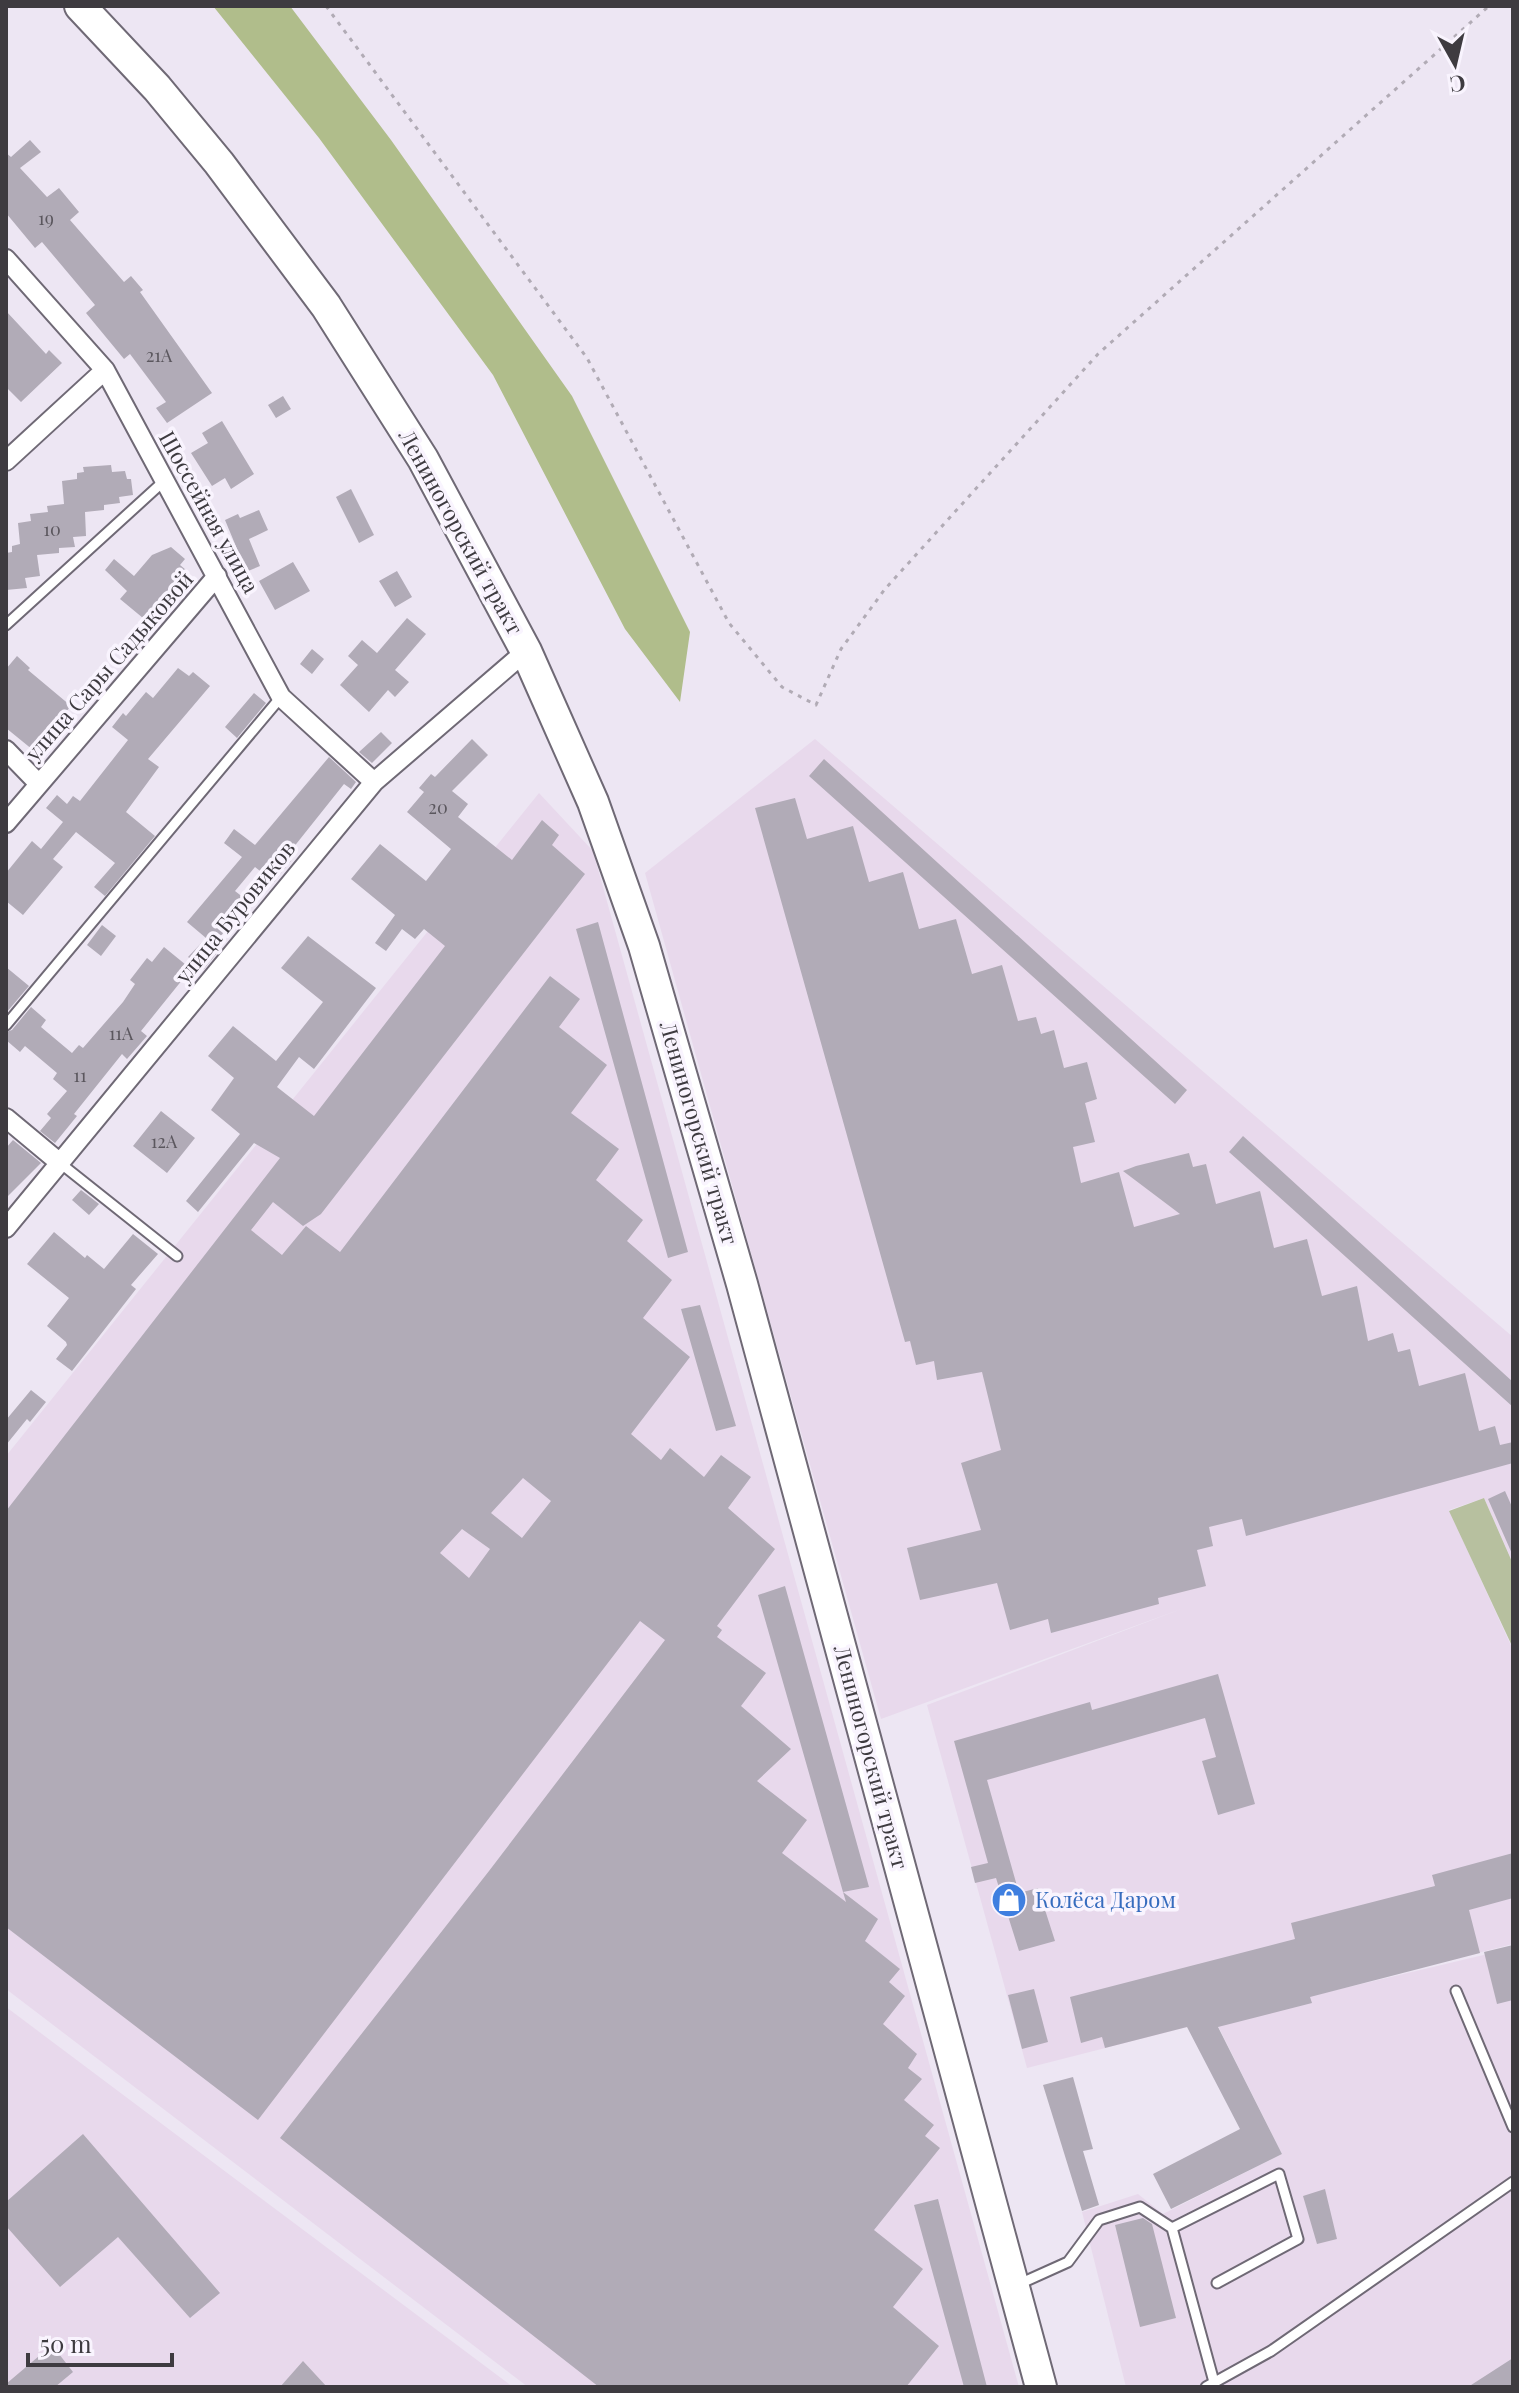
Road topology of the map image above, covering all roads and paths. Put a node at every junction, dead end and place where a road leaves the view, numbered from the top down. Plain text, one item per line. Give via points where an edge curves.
1 (80, 6) edge
2 (326, 6) edge
3 (1489, 6) edge
4 (6, 259) edge
5 (105, 370) junction
6 (6, 461) edge
7 (164, 481) junction
8 (217, 576) junction
9 (6, 625) edge
10 (526, 651) junction
11 (281, 697) junction
12 (6, 750) edge
13 (374, 782) junction
14 (39, 784) junction
15 (6, 823) edge
16 (6, 1025) edge
17 (6, 1118) edge
18 (60, 1163) junction
19 (6, 1228) edge
20 (177, 1256) dead end
21 (1456, 1991) dead end
22 (1513, 2127) edge
23 (1513, 2182) edge
24 (1172, 2228) junction
25 (1217, 2283) dead end
26 (1014, 2287) junction
27 (1210, 2385) edge
28 (1041, 2387) edge

1 - 10 main road, Лениногорский тракт via 210,152 326,306 423,459
2 - 3 path via 587,358 729,623 782,687 816,705 841,649 885,589 1098,354
4 - 5 street, Шоссейная улица
5 - 6 street
5 - 7 street, Шоссейная улица
7 - 8 street, Шоссейная улица
7 - 9 lane
8 - 11 street, Шоссейная улица
8 - 14 street, улица Сары Садыковой
10 - 13 street, улица Буровиков
10 - 26 main road, Лениногорский тракт via 593,802 644,946 742,1284
11 - 13 street, Шоссейная улица
11 - 16 lane
12 - 14 street
13 - 18 street, улица Буровиков
14 - 15 street, улица Сары Садыковой
17 - 18 street
18 - 19 street, улица Буровиков
18 - 20 lane
21 - 22 lane
23 - 27 lane via 1271,2351
24 - 25 lane via 1279,2174 1298,2239
24 - 26 lane via 1140,2207 1099,2220 1068,2262
24 - 27 lane
26 - 28 main road, Лениногорский тракт

